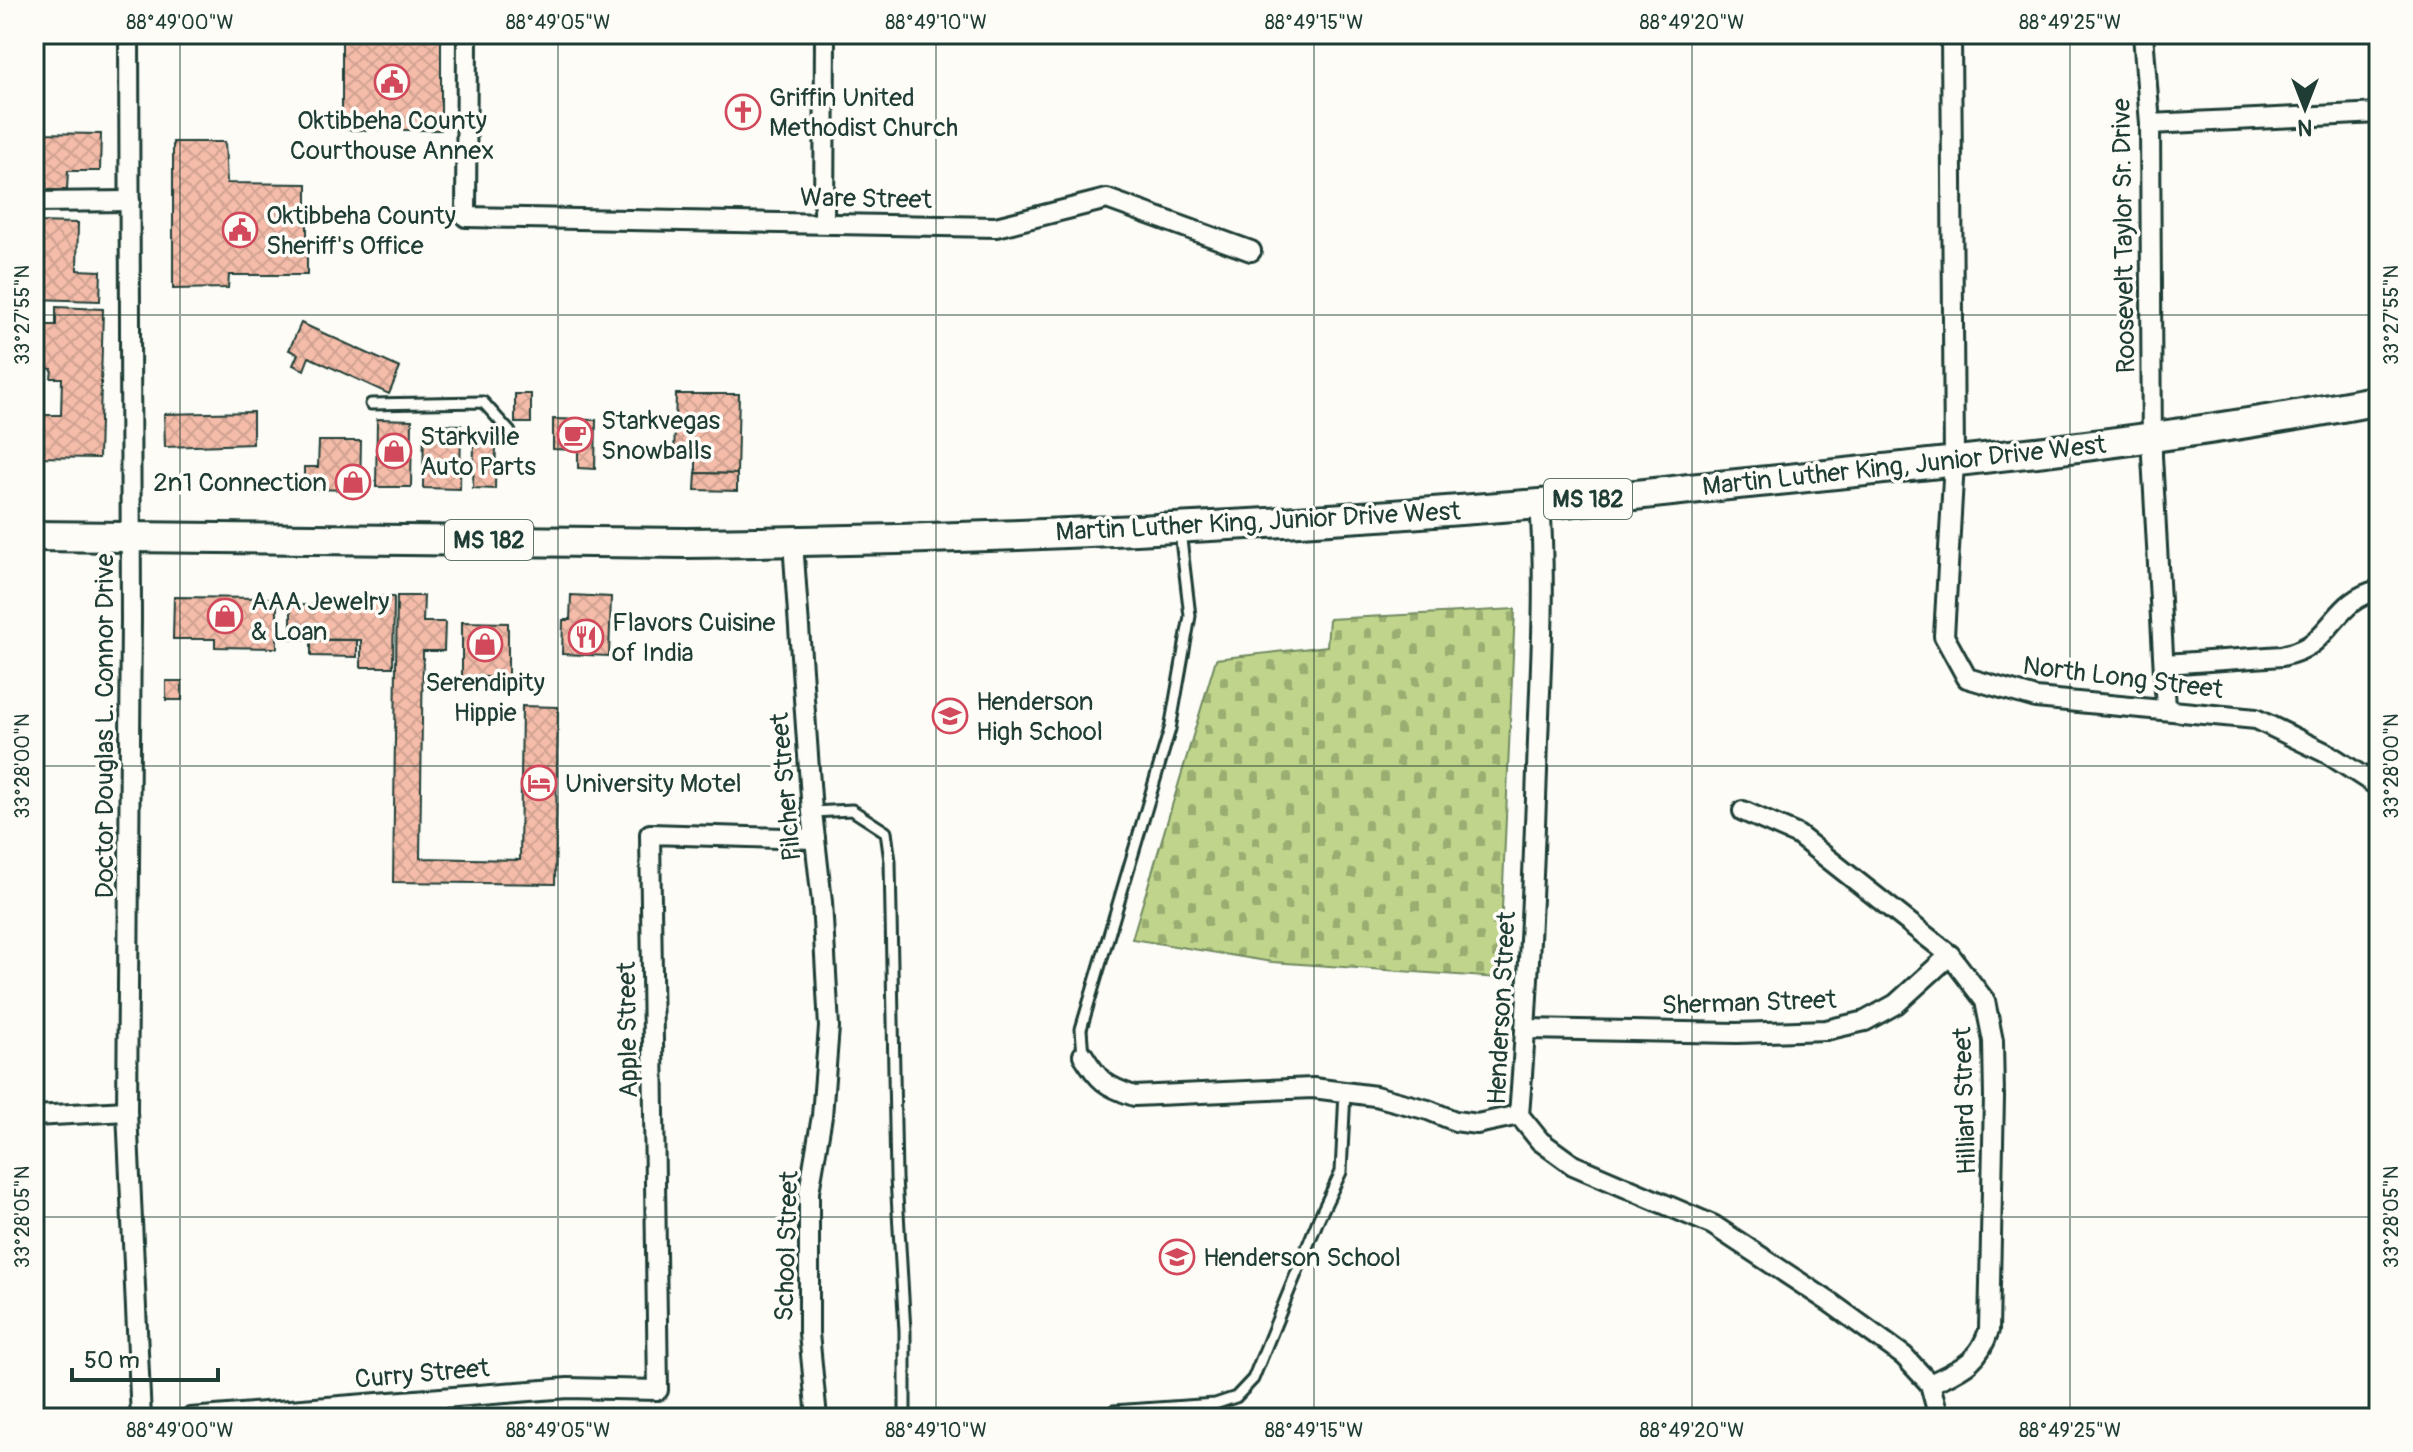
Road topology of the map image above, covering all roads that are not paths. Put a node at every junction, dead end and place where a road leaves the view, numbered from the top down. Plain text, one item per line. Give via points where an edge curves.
1 (129, 34) edge
2 (467, 34) edge
3 (825, 34) edge
4 (1951, 34) edge
5 (2143, 34) edge
6 (2379, 113) edge
7 (2150, 124) junction
8 (130, 201) junction
9 (34, 202) edge
10 (824, 223) junction
11 (1251, 251) dead end
12 (2379, 400) edge
13 (371, 404) dead end
14 (510, 432) dead end
15 (2152, 437) junction
16 (1954, 462) junction
17 (1540, 504) junction
18 (1180, 528) junction
19 (34, 536) edge
20 (131, 537) junction
21 (793, 542) junction
22 (2379, 590) edge
23 (2165, 664) junction
24 (2166, 709) junction
25 (2379, 787) edge
26 (1743, 811) dead end
27 (812, 812) junction
28 (815, 839) junction
29 (1950, 955) junction
30 (829, 1027) joint
31 (1526, 1029) junction
32 (1083, 1055) joint
33 (1345, 1092) junction
34 (127, 1111) junction
35 (1519, 1115) junction
36 (34, 1116) edge
37 (1930, 1384) junction
38 (658, 1390) joint
39 (141, 1418) edge
40 (190, 1418) edge
41 (817, 1418) edge
42 (905, 1418) edge
43 (1108, 1418) edge
44 (1939, 1418) edge

1 - 8 street, Doctor Douglas L. Connor Drive
2 - 10 street, Ware Street via 466,217
3 - 10 street
4 - 16 street, North Long Street
5 - 7 street, Roosevelt Taylor Sr. Drive
6 - 7 street
7 - 15 street, Roosevelt Taylor Sr. Drive
8 - 9 street
8 - 20 street, Doctor Douglas L. Connor Drive
10 - 11 street, Ware Street via 996,227 1107,199
12 - 15 main road, Martin Luther King, Junior Drive West / MS 182
13 - 14 lane via 483,402
15 - 16 main road, Martin Luther King, Junior Drive West / MS 182
15 - 23 street, Roosevelt Taylor Sr. Drive
16 - 17 main road, Martin Luther King, Junior Drive West / MS 182
16 - 24 street, North Long Street via 1944,636 1967,678 2036,698
17 - 18 main road, Martin Luther King, Junior Drive West / MS 182
17 - 31 street, Henderson Street via 1540,687
18 - 21 main road, Martin Luther King, Junior Drive West / MS 182
18 - 32 lane via 1190,616 1170,729 1081,1029
19 - 20 main road, MS 182
20 - 21 main road, Martin Luther King, Junior Drive West / MS 182
20 - 34 street, Doctor Douglas L. Connor Drive
21 - 27 street, Pilcher Street
22 - 23 street via 2343,607 2315,641 2297,652
23 - 24 street, Roosevelt Taylor Sr. Drive
24 - 25 street, North Long Street via 2256,719 2328,754
26 - 29 street, Hilliard Street via 1798,835
27 - 28 street, Pilcher Street
27 - 42 lane via 852,810 886,832
28 - 30 street, Pilcher Street
28 - 38 street, Apple Street via 650,834
29 - 31 street, Sherman Street via 1896,1004 1865,1021 1826,1030
29 - 37 street, Hilliard Street via 1985,1001 1993,1041 1989,1330 1984,1348 1966,1366
30 - 41 street, School Street via 809,1192 809,1333
31 - 35 street, Henderson Street
32 - 33 street via 1109,1087 1134,1096 1313,1088
33 - 35 street via 1477,1124
33 - 43 lane via 1341,1172 1253,1379 1236,1397 1215,1404 1113,1411
34 - 36 street
34 - 39 street, Doctor Douglas L. Connor Drive
35 - 37 street, Henderson Street via 1540,1141 1573,1165 1713,1225 1904,1356
37 - 44 street
38 - 40 street, Curry Street via 568,1388

